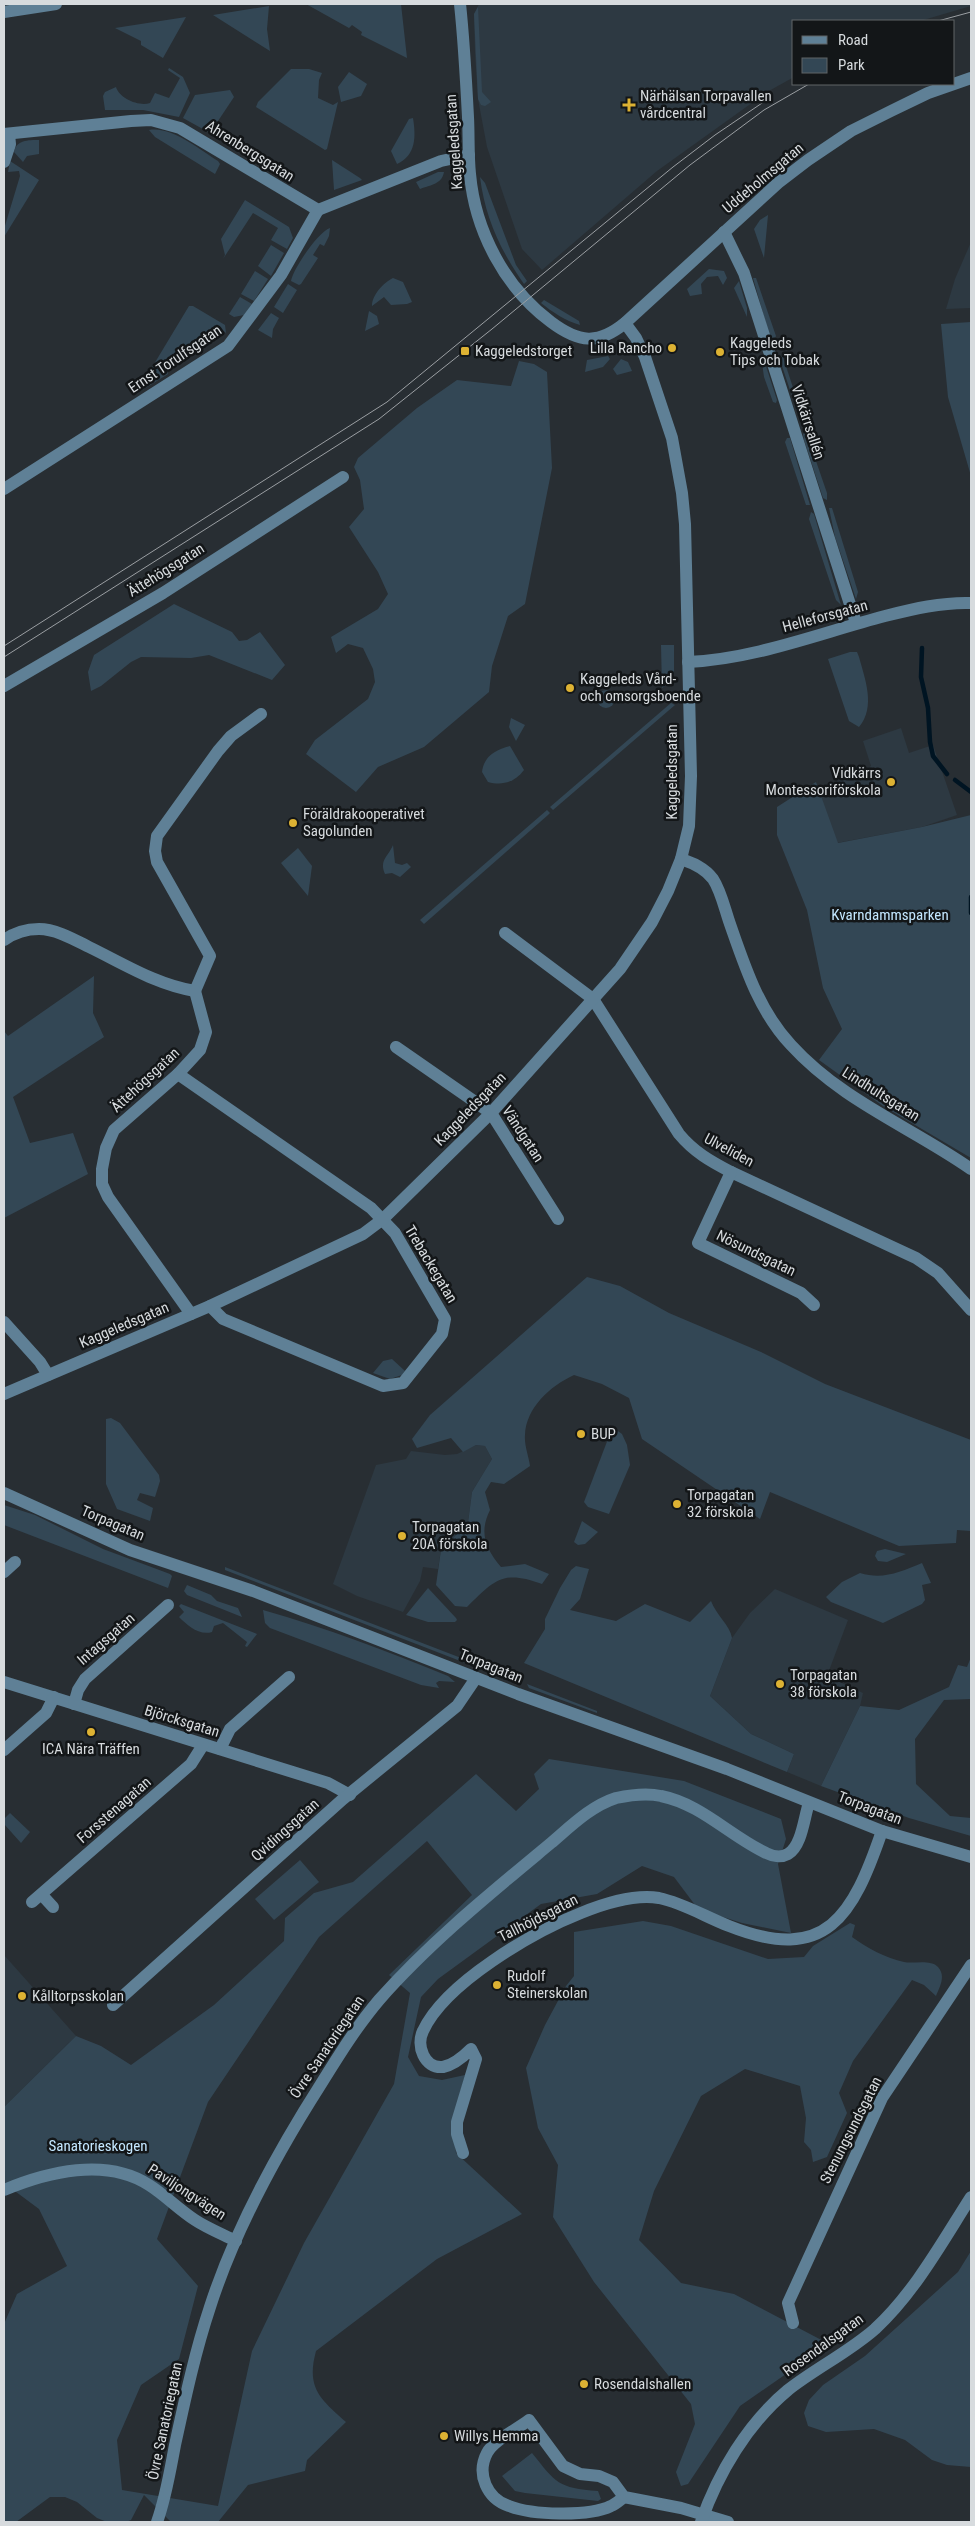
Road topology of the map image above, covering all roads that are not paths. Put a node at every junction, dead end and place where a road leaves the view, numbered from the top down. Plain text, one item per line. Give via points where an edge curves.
1 (56, 4) edge
2 (460, 4) edge
3 (4, 12) edge
4 (971, 78) edge
5 (955, 84) edge
6 (951, 85) edge
7 (6, 134) edge
8 (469, 155) junction
9 (4, 162) edge
10 (318, 210) junction
11 (724, 232) junction
12 (626, 323) junction
13 (343, 477) dead end
14 (4, 489) edge
15 (971, 603) edge
16 (856, 623) junction
17 (688, 662) junction
18 (4, 686) edge
19 (261, 714) dead end
20 (681, 859) junction
21 (505, 934) dead end
22 (4, 940) edge
23 (195, 991) junction
24 (593, 999) junction
25 (396, 1047) dead end
26 (178, 1074) junction
27 (491, 1113) junction
28 (971, 1169) edge
29 (731, 1172) junction
30 (383, 1219) junction
31 (558, 1219) dead end
32 (814, 1304) dead end
33 (210, 1306) junction
34 (971, 1310) edge
35 (191, 1314) junction
36 (4, 1322) edge
37 (48, 1375) junction
38 (4, 1394) edge
39 (4, 1493) edge
40 (15, 1562) dead end
41 (4, 1572) edge
42 (168, 1605) dead end
43 (289, 1677) dead end
44 (476, 1678) junction
45 (4, 1682) edge
46 (54, 1697) junction
47 (74, 1704) junction
48 (203, 1745) junction
49 (220, 1749) junction
50 (4, 1750) edge
51 (350, 1795) junction
52 (809, 1803) junction
53 (882, 1831) junction
54 (971, 1857) edge
55 (53, 1907) dead end
56 (971, 1964) edge
57 (113, 2006) dead end
58 (463, 2153) dead end
59 (4, 2190) edge
60 (971, 2197) edge
61 (236, 2241) junction
62 (794, 2323) dead end
63 (624, 2497) junction
64 (703, 2519) edge
65 (157, 2522) edge
66 (728, 2522) edge

1 - 3 street
2 - 8 street, Kaggeledsgatan
4 - 5 street, Uddeholmsgatan
6 - 11 street, Uddeholmsgatan via 851,131 778,183
7 - 9 street via 10,144
7 - 10 street, Ahrenbergsgatan via 131,121 166,122 210,144
8 - 10 street via 441,162
8 - 12 street, Kaggeledsgatan via 480,222 514,288 538,312 582,339 601,338
10 - 14 street, Ernst Torulfsgatan via 281,275 228,346
11 - 12 street, Uddeholmsgatan
11 - 16 street, Vidkärrsallén via 744,272
12 - 17 street, Kaggeledsgatan via 645,357 672,438 678,467 685,524
13 - 18 street, Ättehögsgatan via 163,593
15 - 16 street, Helleforsgatan via 928,606
16 - 17 street, Helleforsgatan via 763,649
17 - 20 street, Kaggeledsgatan via 690,803 689,826
19 - 23 street via 231,736 218,751 158,836 157,862 210,956
20 - 24 street, Kaggeledsgatan via 648,929 630,956
20 - 28 street, Lindhultsgatan via 699,866 714,880 755,991 790,1045 858,1102
21 - 24 street, Ulveliden
22 - 23 street via 13,934 39,929 48,931 171,986
23 - 26 street, Ättehögsgatan via 206,1032 200,1050
24 - 27 street, Kaggeledsgatan
24 - 29 street, Ulveliden via 679,1134 702,1156
25 - 27 street, Vändgatan
26 - 30 street, Trebackegatan via 352,1193
26 - 35 street, Ättehögsgatan via 114,1130 106,1148 102,1184
27 - 30 street, Kaggeledsgatan
27 - 31 street, Vändgatan
29 - 32 street, Nösundsgatan via 698,1243 801,1293
29 - 34 street, Ulveliden via 916,1258 938,1274
30 - 33 street, Kaggeledsgatan via 363,1234
30 - 33 street, Trebackegatan via 395,1233 445,1319 442,1334 403,1383 383,1386 223,1319
33 - 35 street, Kaggeledsgatan
35 - 37 street, Kaggeledsgatan
36 - 37 street
37 - 38 street, Kaggeledsgatan
39 - 44 street, Torpagatan via 130,1550 253,1591
40 - 41 street
42 - 47 street, Intagsgatan via 85,1679
43 - 49 street via 230,1729
44 - 51 street, Qvidingsgatan via 457,1706
44 - 52 street, Torpagatan via 718,1765
45 - 46 street, Björcksgatan
46 - 47 street, Björcksgatan
46 - 50 street via 46,1713
47 - 48 street, Björcksgatan
48 - 49 street, Björcksgatan
48 - 55 street, Forsstenagatan via 191,1764 37,1898
49 - 51 street, Björcksgatan via 328,1783
51 - 57 street, Qvidingsgatan
52 - 53 street, Torpagatan
52 - 61 street, Övre Sanatoriegatan via 796,1844 790,1853 781,1856 768,1854 699,1811 660,1795 614,1799 586,1813 450,1929 379,2001 344,2047 294,2126
53 - 54 street, Torpagatan
53 - 58 street, Tallhöjdsgatan via 855,1900 835,1921 811,1936 797,1940 770,1939 658,1898 641,1898 583,1912 480,1968 435,2012 421,2039 423,2055 431,2064 450,2064 471,2049 476,2059 457,2122
56 - 62 street, Stenungsundsgatan via 882,2098 867,2127 788,2303
59 - 61 street, Paviljongvägen via 58,2172 112,2171 149,2185 196,2221
60 - 64 street, Rosendalsgatan via 896,2308 874,2329 787,2391 751,2428 733,2456
61 - 65 street, Övre Sanatoriegatan via 210,2304 196,2350 170,2481
63 - 63 street via 613,2482 563,2466 529,2420 496,2443 482,2464 483,2481 501,2503 519,2509 578,2514 612,2506
63 - 64 street via 671,2505
64 - 66 street

